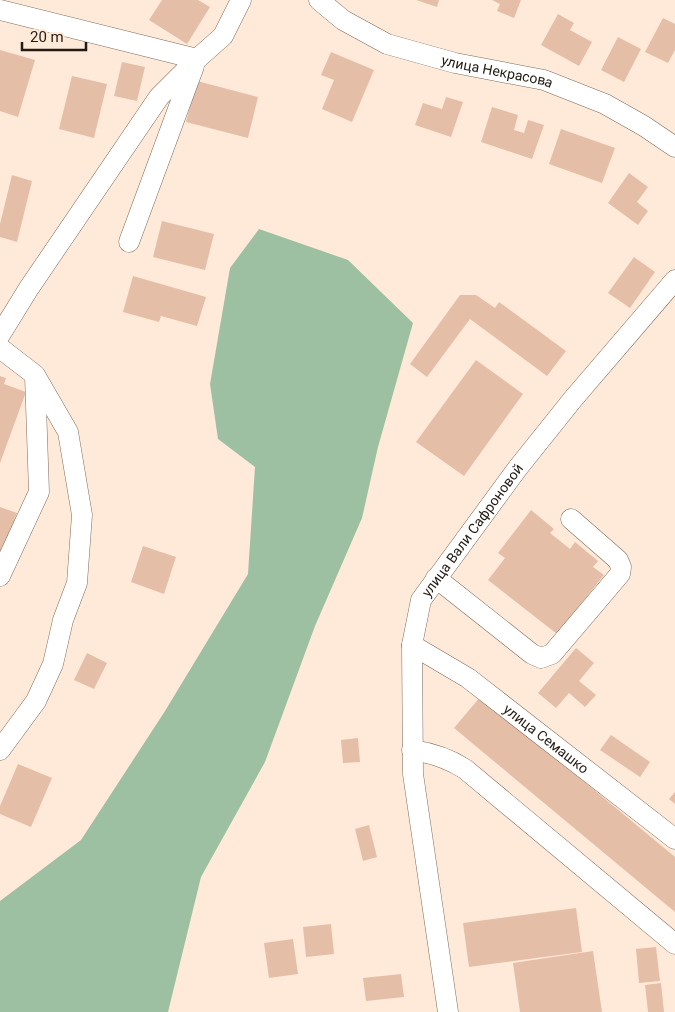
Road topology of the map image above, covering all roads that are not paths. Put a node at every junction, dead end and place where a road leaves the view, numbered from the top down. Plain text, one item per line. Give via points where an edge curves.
1 (241, 0) edge
2 (318, 0) edge
3 (0, 10) edge
4 (197, 60) junction
5 (675, 147) edge
6 (129, 242) dead end
7 (675, 280) edge
8 (0, 335) edge
9 (0, 348) edge
10 (35, 374) junction
11 (570, 519) dead end
12 (0, 576) edge
13 (436, 578) junction
14 (412, 645) junction
15 (0, 750) edge
16 (412, 750) junction
17 (675, 839) edge
18 (675, 944) edge
19 (448, 1012) edge

1 - 4 street via 223,36
2 - 5 street, улица Некрасова via 342,20 387,44 455,63 544,80 605,104
3 - 4 street
4 - 6 street
4 - 8 street via 159,97
7 - 13 street, улица Вали Сафроновой via 573,399
9 - 10 street
10 - 12 street via 39,492
10 - 15 street via 68,432 82,515 77,583 63,620 53,664 36,701
11 - 13 street via 618,560 621,567 620,574 552,654 541,658 532,654
13 - 14 street, улица Вали Сафроновой via 421,600
14 - 16 street, улица Вали Сафроновой
14 - 17 street, улица Семашко via 468,678
16 - 18 street via 441,756 466,769
16 - 19 street, улица Вали Сафроновой

